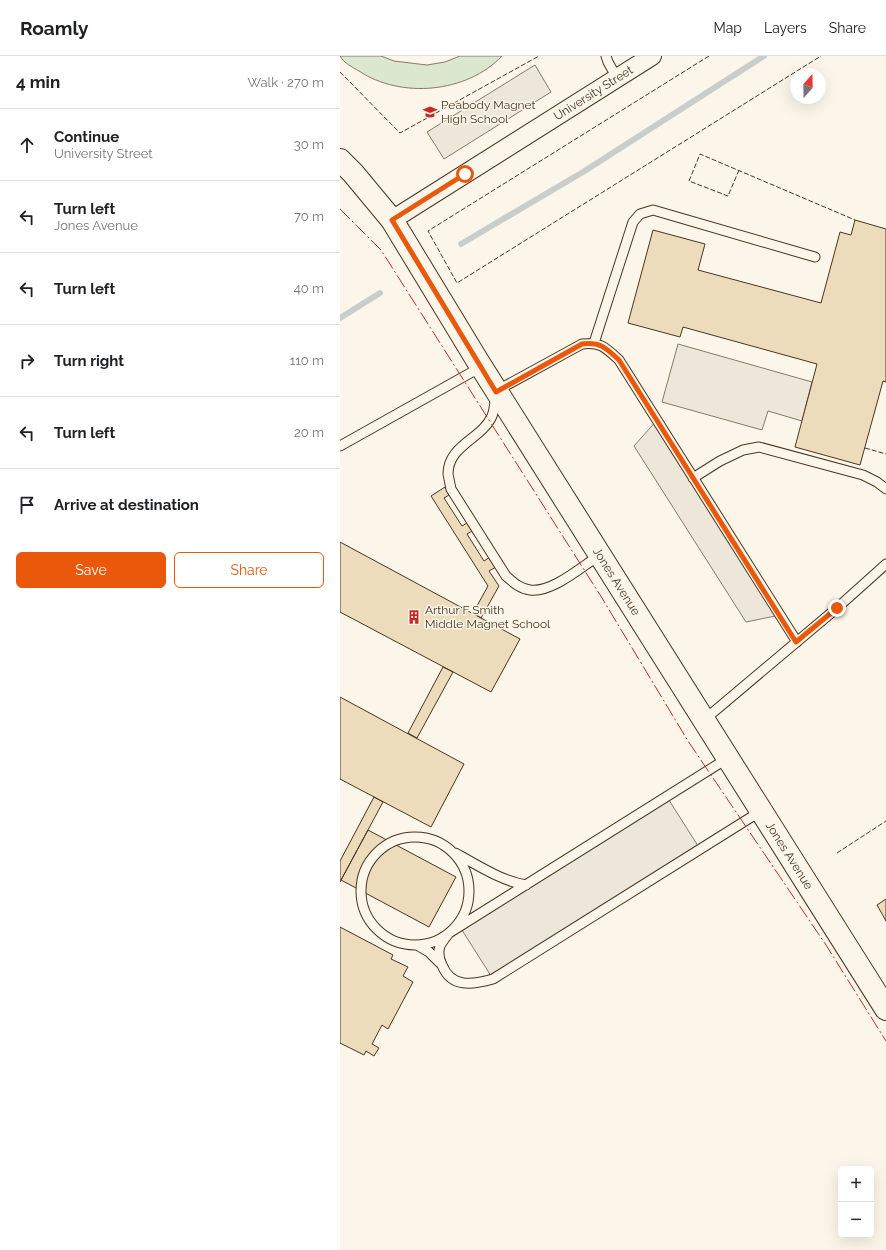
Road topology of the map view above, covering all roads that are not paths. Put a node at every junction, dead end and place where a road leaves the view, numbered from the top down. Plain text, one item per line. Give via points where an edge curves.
1 (606, 56) edge
2 (652, 56) edge
3 (617, 78) junction
4 (340, 160) edge
5 (392, 220) junction
6 (815, 257) dead end
7 (594, 343) junction
8 (481, 367) junction
9 (496, 392) junction
10 (340, 446) edge
11 (693, 478) junction
12 (886, 489) edge
13 (600, 555) junction
14 (886, 564) edge
15 (796, 642) junction
16 (704, 720) junction
17 (728, 758) junction
18 (761, 811) junction
19 (452, 851) junction
20 (526, 885) junction
21 (449, 933) junction
22 (417, 945) junction
23 (442, 965) junction
24 (886, 1009) edge

1 - 3 lane
2 - 3 street, University Street
3 - 5 street, University Street
4 - 5 street, Jones Avenue
5 - 8 street, Jones Avenue
6 - 7 lane via 653,210 640,214 633,222
7 - 9 lane via 582,344
7 - 11 lane via 607,349 619,360
8 - 9 street, Jones Avenue
8 - 10 lane
9 - 13 street, Jones Avenue
9 - 13 lane via 493,415 486,426 460,447 452,458 448,473 451,489 506,576 517,586 529,590 542,590 554,586
11 - 12 lane via 720,460 742,450 759,447 863,475
11 - 15 lane
13 - 16 street, Jones Avenue
14 - 15 lane
15 - 16 lane
16 - 17 street, Jones Avenue
17 - 18 street, Jones Avenue
17 - 20 lane
18 - 23 lane via 492,979 466,984 452,979
18 - 24 street, Jones Avenue
19 - 20 lane via 503,878
19 - 21 lane via 463,866 469,883 468,902 462,919
19 - 22 lane via 436,841 418,837 399,839 382,847 370,860 363,875 360,892 364,909 372,924 385,936 400,944
20 - 21 lane
21 - 22 lane via 434,942
21 - 23 lane via 440,946 438,956
22 - 23 lane via 429,952

